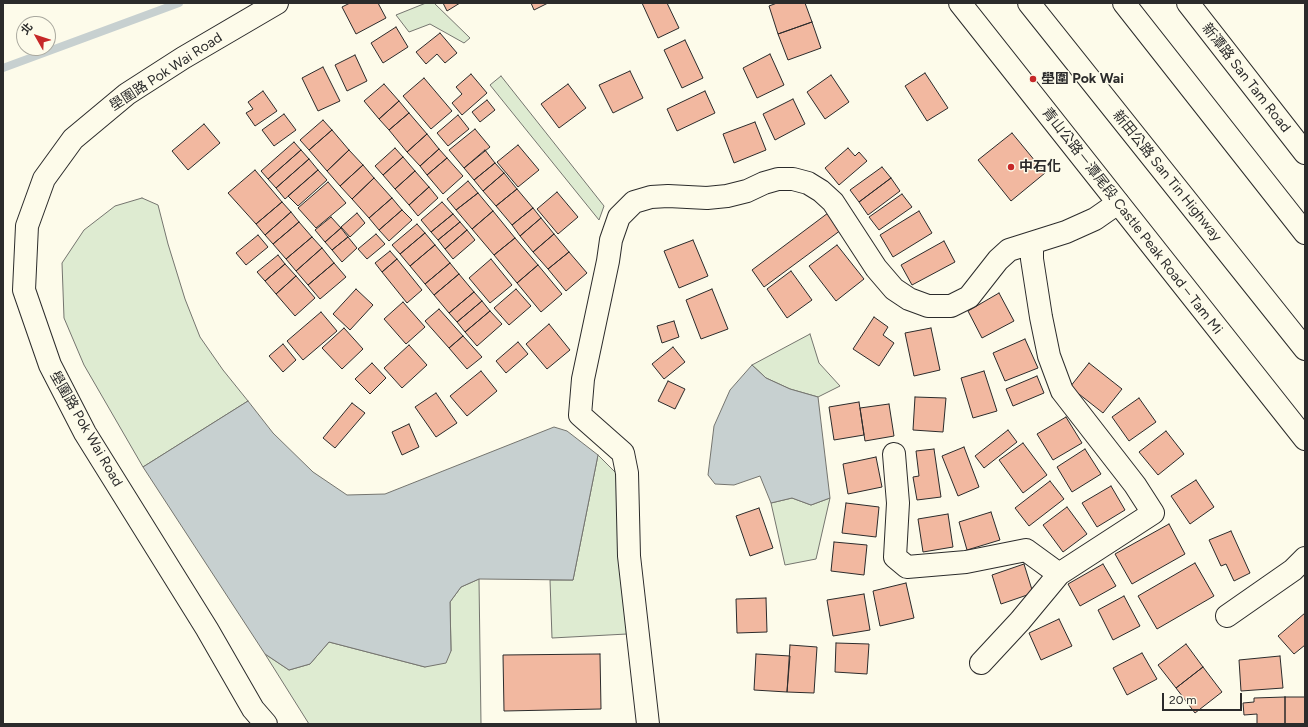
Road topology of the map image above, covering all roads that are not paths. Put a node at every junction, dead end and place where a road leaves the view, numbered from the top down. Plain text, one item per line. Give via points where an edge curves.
1 (277, 3) edge
2 (960, 3) edge
3 (1029, 3) edge
4 (1124, 3) edge
5 (1188, 3) edge
6 (1305, 154) edge
7 (1118, 203) junction
8 (1305, 234) edge
9 (1032, 243) junction
10 (1305, 349) edge
11 (1305, 439) edge
12 (894, 454) dead end
13 (1305, 558) edge
14 (1059, 574) junction
15 (1227, 616) dead end
16 (981, 663) dead end
17 (266, 724) edge
18 (648, 724) edge

1 - 17 main road, 壆圍路 Pok Wai Road via 127,94 73,139 44,179 27,226 24,290 50,366 85,433 253,710
2 - 7 main road, 青山公路－潭尾段 Castle Peak Road – Tam Mi
3 - 10 main road, 新田公路 San Tin Highway
4 - 8 main road
5 - 6 main road, 新潭路 San Tam Road
7 - 9 main road via 1095,219
7 - 11 main road, 青山公路－潭尾段 Castle Peak Road – Tam Mi
9 - 14 main road via 1041,317 1049,356 1062,391 1154,513
9 - 18 main road via 1009,250 969,297 951,306 928,306 894,290 876,268 833,202 821,190 808,183 778,179 727,196 651,197 634,202 618,217 583,379 580,415 623,453 627,473 630,556
12 - 14 main road via 898,503 895,558 906,567 966,562 1026,550
13 - 15 main road via 1293,570
14 - 16 main road

